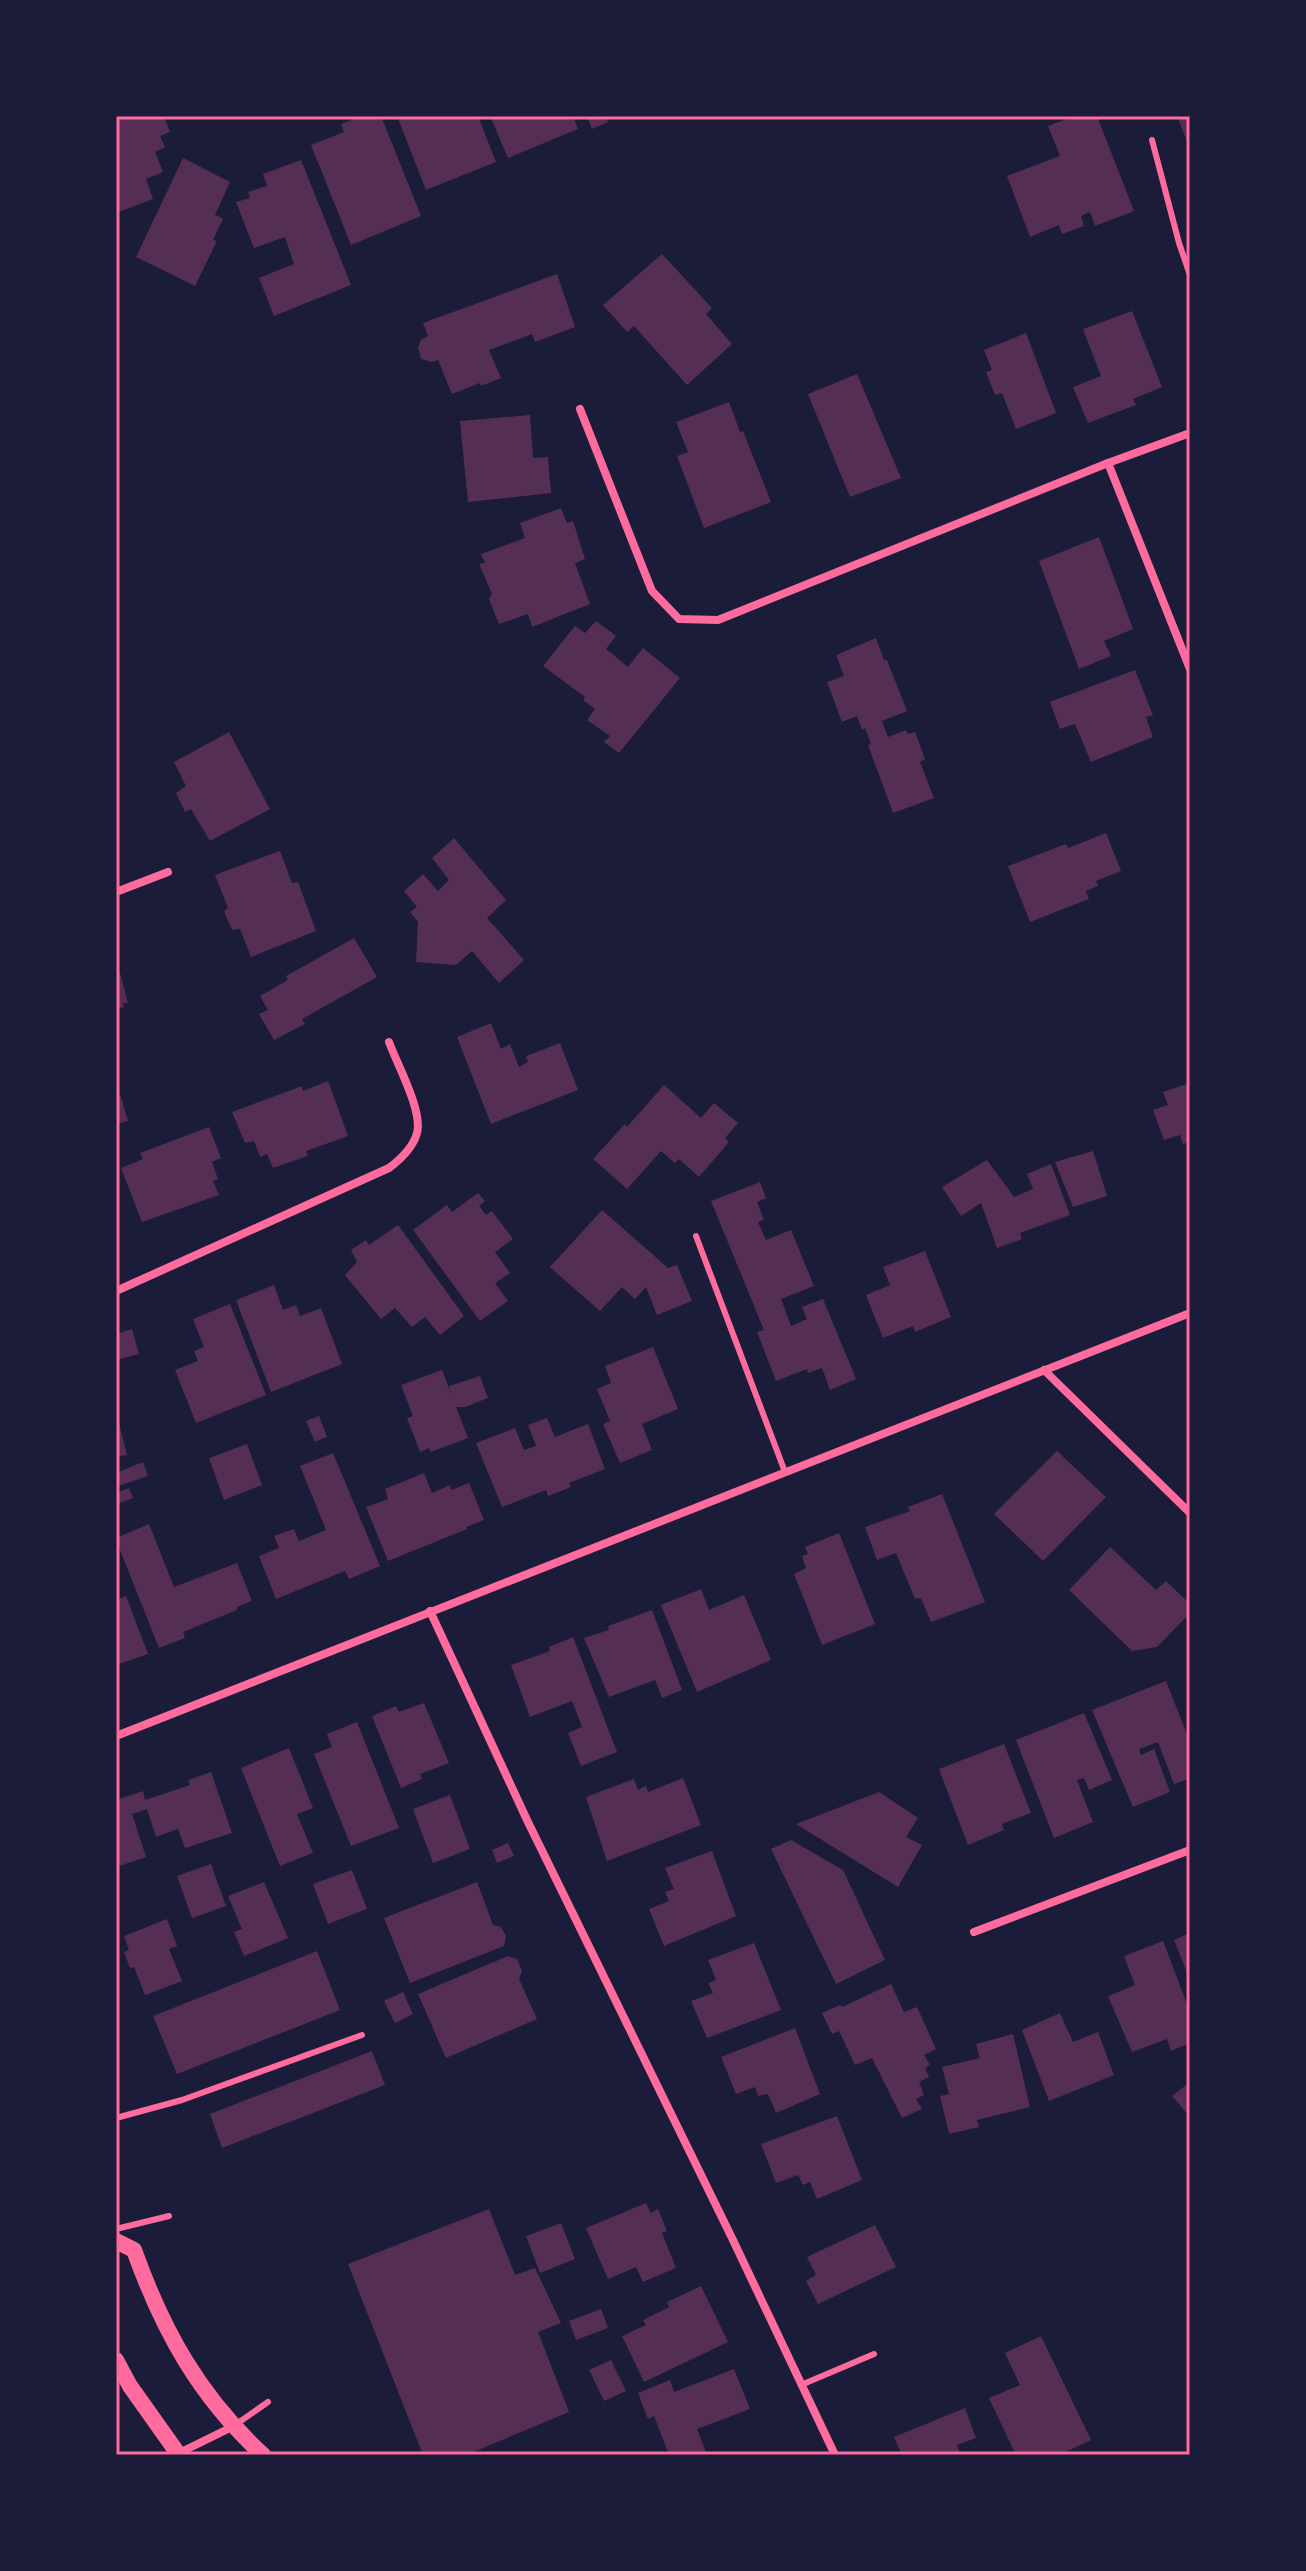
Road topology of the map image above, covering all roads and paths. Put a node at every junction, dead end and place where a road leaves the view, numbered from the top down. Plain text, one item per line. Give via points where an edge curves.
1 (1152, 140) dead end
2 (1190, 275) edge
3 (580, 409) dead end
4 (1190, 433) edge
5 (1108, 463) junction
6 (1190, 669) edge
7 (168, 872) dead end
8 (116, 892) edge
9 (389, 1042) dead end
10 (696, 1236) dead end
11 (116, 1291) edge
12 (1190, 1313) edge
13 (1044, 1370) junction
14 (785, 1472) junction
15 (1190, 1513) edge
16 (430, 1611) junction
17 (116, 1736) edge
18 (1190, 1850) edge
19 (974, 1932) dead end
20 (362, 2035) dead end
21 (116, 2118) edge
22 (169, 2216) dead end
23 (116, 2229) edge
24 (116, 2241) edge
25 (874, 2354) dead end
26 (116, 2360) edge
27 (801, 2385) junction
28 (268, 2402) dead end
29 (232, 2427) junction
30 (177, 2455) edge
31 (263, 2455) edge
32 (835, 2455) edge

1 - 2 lane
3 - 5 street via 652,591 679,619 718,620
4 - 5 street
5 - 6 street
7 - 8 street
9 - 11 street via 417,1115 417,1132 400,1160
10 - 14 lane
12 - 13 street
13 - 14 street
13 - 15 street
14 - 16 street
16 - 17 street
16 - 27 street
18 - 19 street
20 - 21 lane via 182,2100
22 - 23 lane
24 - 29 main road via 134,2250 161,2316 195,2377
25 - 27 lane
26 - 30 main road
27 - 32 street
28 - 29 lane
29 - 30 street
29 - 31 main road

